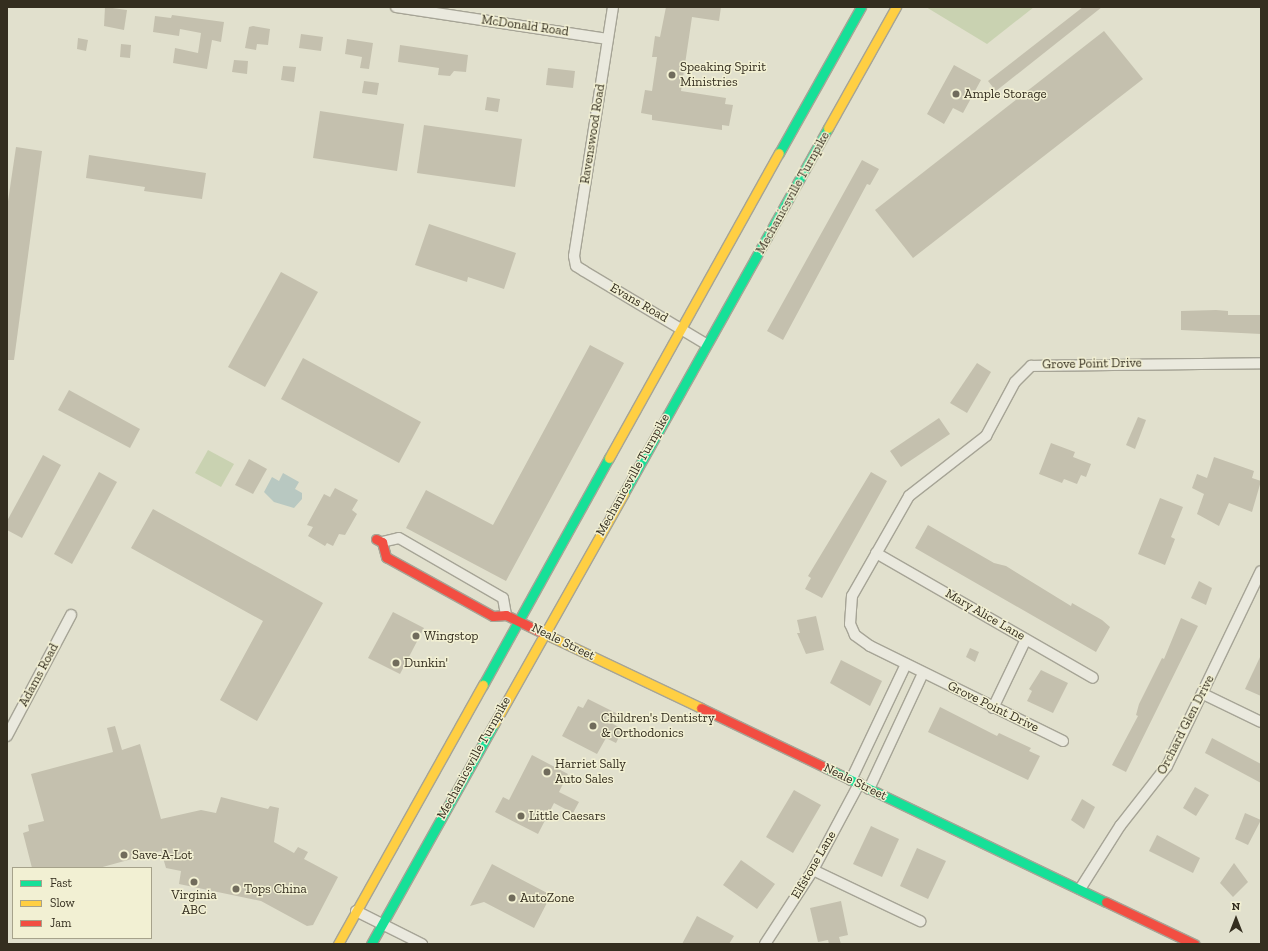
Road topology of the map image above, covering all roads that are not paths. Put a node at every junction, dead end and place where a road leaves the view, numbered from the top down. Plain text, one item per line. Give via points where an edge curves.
1 (396, 7) edge
2 (613, 7) edge
3 (861, 7) edge
4 (895, 8) edge
5 (608, 39) junction
6 (575, 260) joint
7 (681, 328) junction
8 (706, 344) junction
9 (1261, 363) edge
10 (379, 541) joint
11 (876, 553) junction
12 (1261, 571) edge
13 (71, 615) dead end
14 (506, 615) junction
15 (516, 620) junction
16 (543, 633) junction
17 (1026, 639) junction
18 (906, 664) junction
19 (923, 673) junction
20 (1094, 678) dead end
21 (1203, 694) junction
22 (993, 708) junction
23 (1261, 722) edge
24 (7, 736) edge
25 (1063, 741) dead end
26 (855, 782) junction
27 (869, 789) junction
28 (813, 870) junction
29 (1080, 889) junction
30 (356, 911) junction
31 (920, 921) dead end
32 (382, 924) junction
33 (338, 944) edge
34 (371, 944) edge
35 (422, 944) edge
36 (765, 944) edge
37 (1194, 944) edge

1 - 5 street, McDonald Road
2 - 5 street, Ravenswood Road
3 - 7 main road
4 - 8 main road, Mechanicsville Turnpike
5 - 6 street, Ravenswood Road
6 - 7 street, Evans Road via 584,271
7 - 8 street, Evans Road
7 - 15 main road
8 - 16 main road, Mechanicsville Turnpike
9 - 11 street, Grove Point Drive via 1031,366 1015,382 986,436 909,496
10 - 14 main road, Neale Street via 386,557 493,616
10 - 14 street via 399,538 504,598
11 - 17 street, Mary Alice Lane
11 - 18 street, Grove Point Drive via 852,596 850,624 855,635 870,646
12 - 21 street, Orchard Glen Drive
13 - 24 street, Adams Road
14 - 15 main road, Neale Street
15 - 16 main road, Neale Street
15 - 30 main road
16 - 26 main road, Neale Street
16 - 32 main road, Mechanicsville Turnpike
17 - 20 street, Mary Alice Lane
17 - 22 street
18 - 19 street, Grove Point Drive
18 - 26 street
19 - 22 street, Grove Point Drive
19 - 27 street
21 - 23 street
21 - 29 street, Orchard Glen Drive via 1168,766 1120,826
22 - 25 street, Grove Point Drive
26 - 27 main road, Neale Street
26 - 28 street, Elfstone Lane
27 - 29 main road, Neale Street
28 - 31 street
28 - 36 street, Elfstone Lane
29 - 37 main road, Neale Street
30 - 32 street
30 - 33 main road
32 - 34 main road, Mechanicsville Turnpike
32 - 35 street

